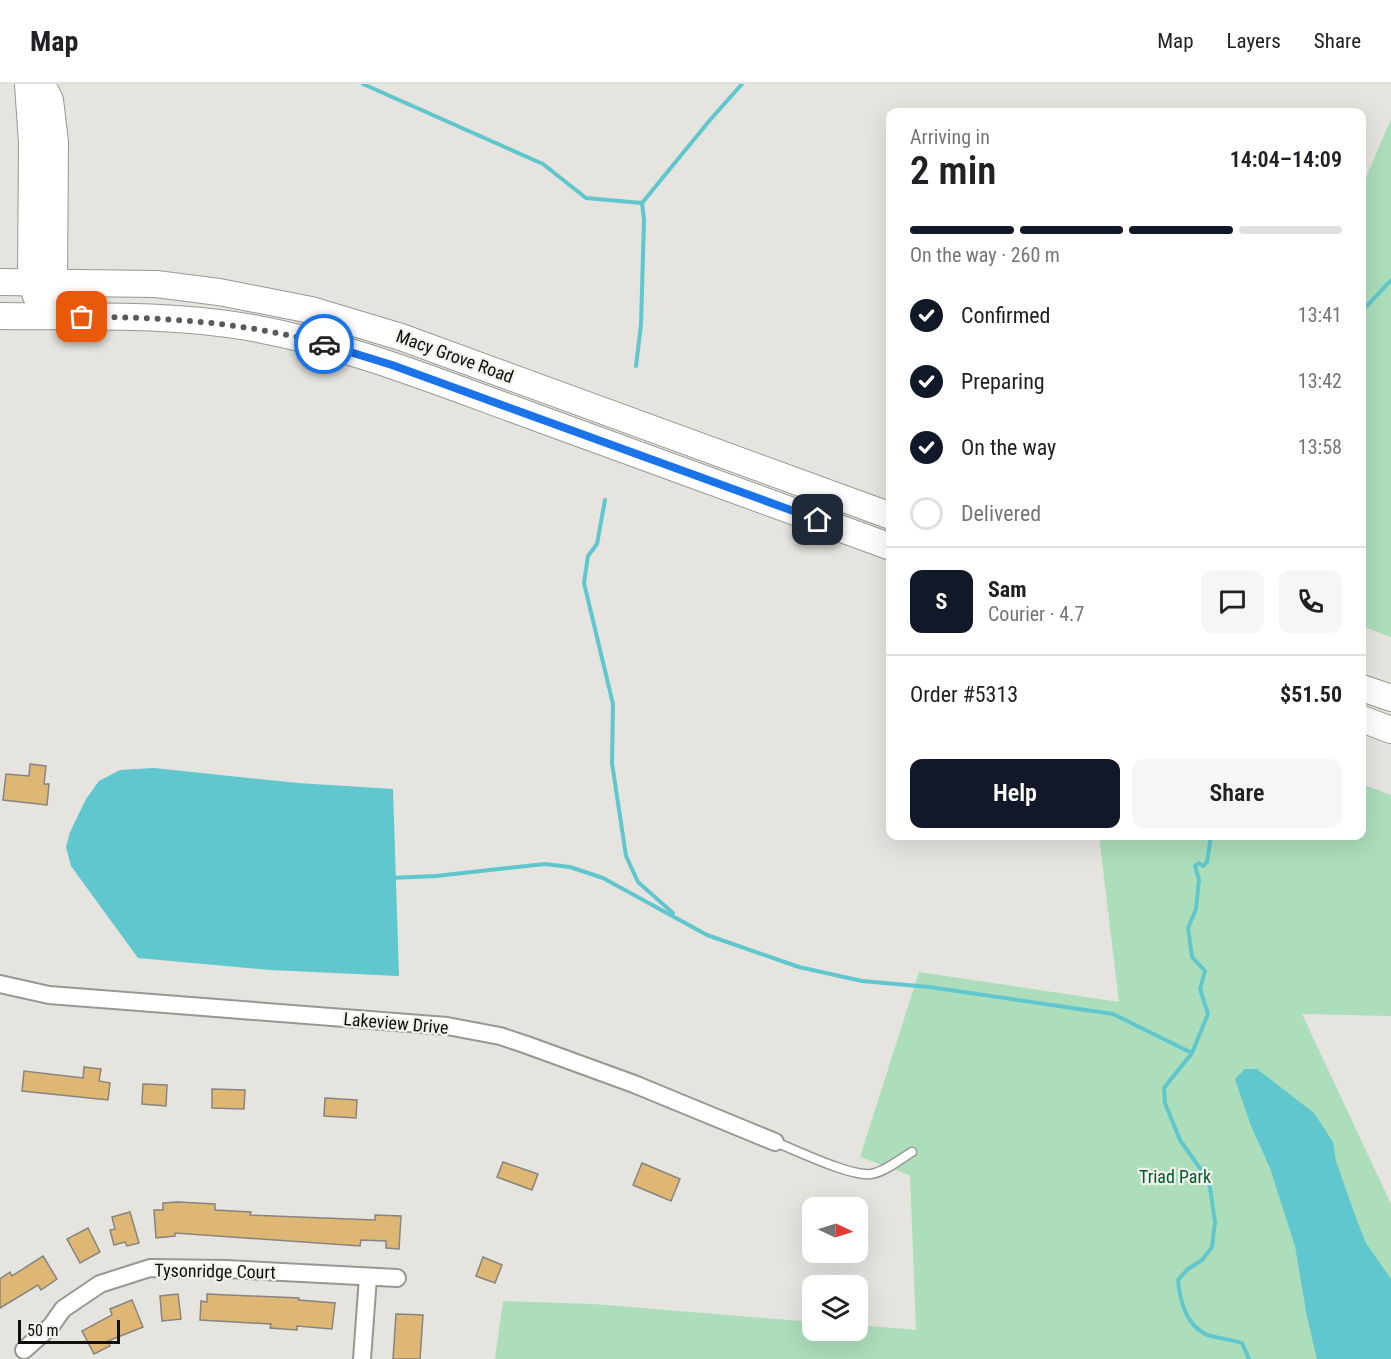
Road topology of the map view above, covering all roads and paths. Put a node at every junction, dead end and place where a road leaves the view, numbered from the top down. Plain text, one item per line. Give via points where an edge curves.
1 (28, 84) edge
2 (42, 84) edge
3 (0, 282) edge
4 (43, 282) junction
5 (0, 316) edge
6 (42, 316) junction
7 (440, 382) junction
8 (584, 403) junction
9 (886, 514) edge
10 (886, 545) edge
11 (1366, 689) edge
12 (1391, 698) edge
13 (0, 984) edge
14 (775, 1142) joint
15 (912, 1152) dead end
16 (368, 1277) junction
17 (397, 1278) dead end
18 (24, 1350) dead end
19 (362, 1359) edge

1 - 4 main road
2 - 4 main road via 50,100 54,142
3 - 4 main road, Macy Grove Road
4 - 6 main road
4 - 8 main road, Macy Grove Road via 156,284 240,295 311,310 401,337
5 - 6 main road, Macy Grove Road
6 - 7 main road, Macy Grove Road via 154,318 245,327 334,346
7 - 8 main road via 446,375 456,373 502,388
7 - 10 main road, Macy Grove Road
8 - 9 main road, Macy Grove Road
11 - 12 main road
13 - 14 street, Lakeview Drive via 49,995 447,1026 500,1036 634,1084
14 - 15 lane via 864,1174 881,1171
16 - 17 street, Tysonridge Court
16 - 18 street, Tysonridge Court via 150,1268 100,1284 63,1309 51,1326
16 - 19 street

